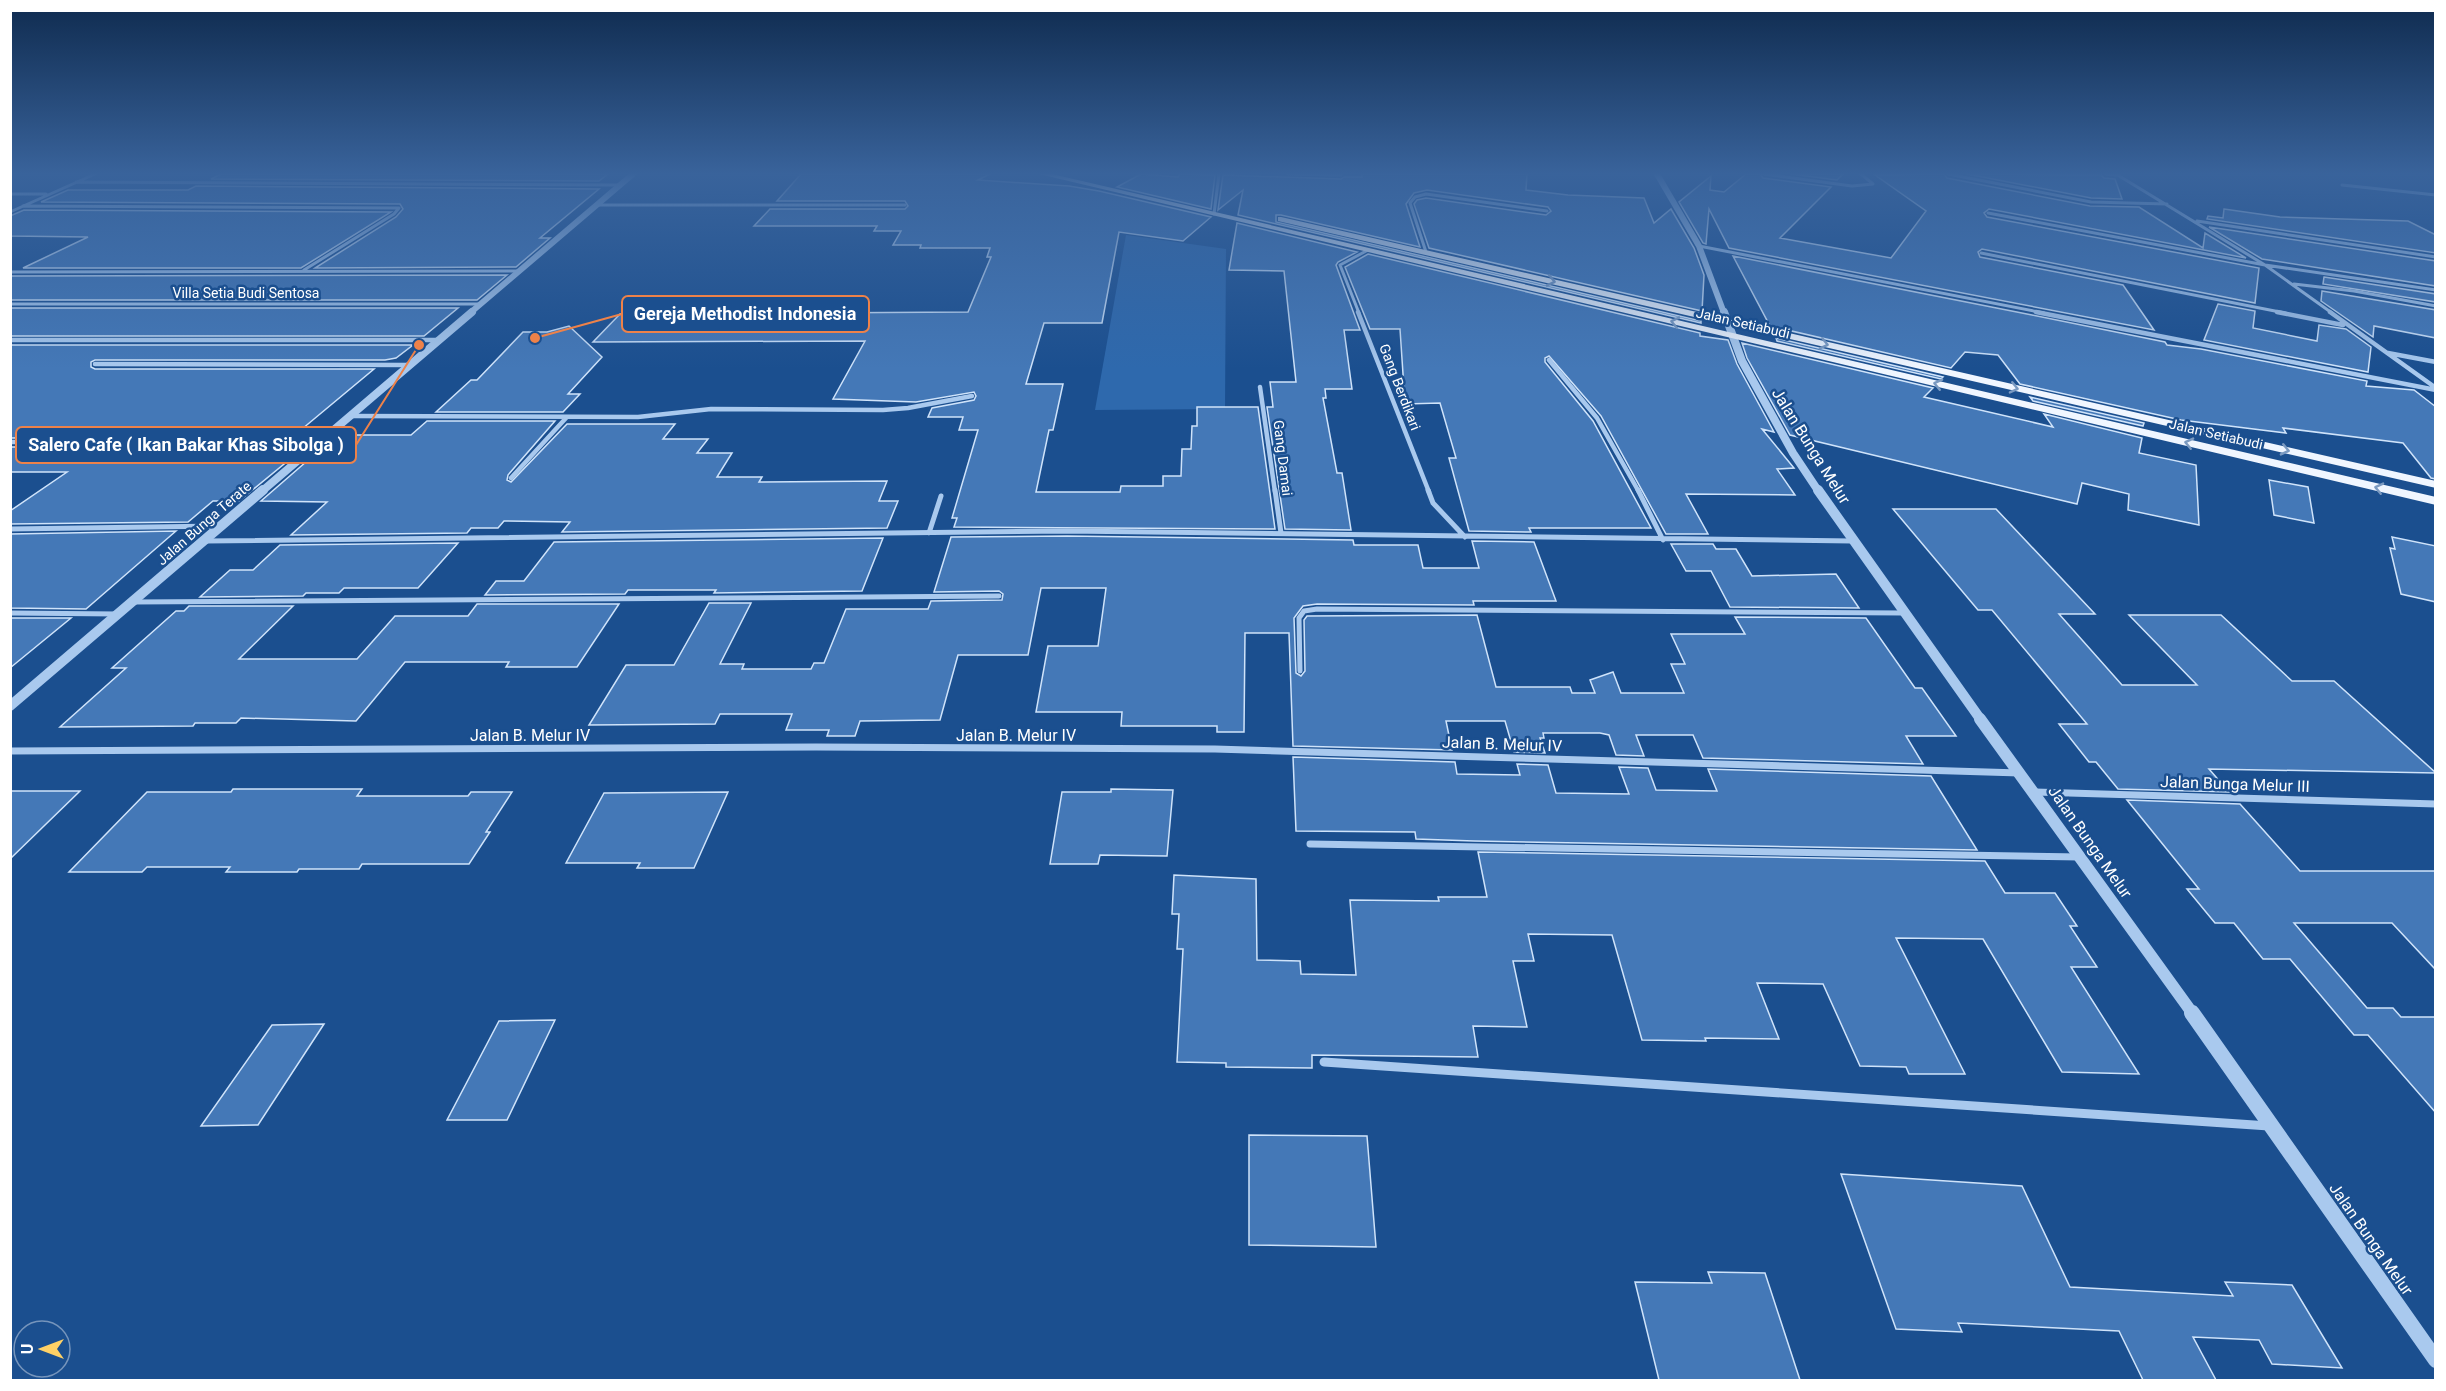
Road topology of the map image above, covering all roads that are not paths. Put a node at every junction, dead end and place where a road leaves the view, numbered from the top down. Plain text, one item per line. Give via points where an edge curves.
1 (354, 239) edge
2 (557, 239) edge
3 (1321, 239) edge
4 (1367, 239) edge
5 (1421, 239) edge
6 (1695, 239) edge
7 (2126, 239) edge
8 (2224, 239) edge
9 (2318, 239) edge
10 (1699, 246) junction
11 (1368, 250) junction
12 (1425, 252) junction
13 (1981, 253) dead end
14 (2436, 257) edge
15 (2265, 265) junction
16 (303, 271) junction
17 (519, 271) junction
18 (10, 272) edge
19 (2294, 284) junction
20 (2436, 291) edge
21 (10, 304) edge
22 (481, 304) junction
23 (2436, 306) edge
24 (1726, 321) junction
25 (2347, 325) junction
26 (1732, 336) junction
27 (10, 340) edge
28 (438, 340) junction
29 (2384, 352) junction
30 (1549, 360) dead end
31 (2436, 362) edge
32 (95, 364) dead end
33 (408, 365) junction
34 (1260, 387) dead end
35 (2436, 389) edge
36 (972, 396) dead end
37 (349, 416) junction
38 (566, 418) junction
39 (320, 441) junction
40 (10, 442) edge
41 (511, 477) dead end
42 (2436, 485) edge
43 (941, 496) dead end
44 (2436, 501) edge
45 (220, 526) junction
46 (10, 529) edge
47 (929, 532) junction
48 (1281, 533) junction
49 (1465, 537) junction
50 (1663, 540) junction
51 (204, 541) junction
52 (1852, 541) junction
53 (999, 596) dead end
54 (132, 603) junction
55 (10, 613) edge
56 (1903, 613) junction
57 (118, 614) junction
58 (1300, 671) dead end
59 (10, 706) edge
60 (10, 751) edge
61 (2020, 773) junction
62 (2034, 792) junction
63 (2436, 804) edge
64 (1310, 844) dead end
65 (2080, 857) junction
66 (1324, 1062) dead end
67 (2273, 1126) junction
68 (2436, 1360) edge

1 - 16 street
2 - 17 street, Jalan Bunga Terate
3 - 11 main road, Jalan Setiabudi
4 - 12 main road, Jalan Setiabudi
5 - 12 street
6 - 10 street, Jalan Bunga Melur
7 - 15 street
8 - 15 street
9 - 14 street
10 - 24 street, Jalan Bunga Melur
10 - 35 street
26 -> 11 main road, Jalan Setiabudi
11 - 49 street, Gang Berdikari via 1340,265 1433,503
12 -> 24 main road, Jalan Setiabudi
13 - 25 street
15 - 19 street
15 - 20 street
16 - 17 street
16 - 18 street
17 - 22 street, Jalan Bunga Terate
19 - 23 street
19 - 25 street
21 - 22 street, Villa Setia Budi Sentosa
22 - 28 street, Jalan Bunga Terate
24 - 26 street, Jalan Bunga Melur
24 -> 42 main road, Jalan Setiabudi
25 - 29 street
44 -> 26 main road, Jalan Setiabudi
26 - 52 street, Jalan Bunga Melur via 1793,453
27 - 28 street
28 - 33 street, Jalan Bunga Terate
29 - 31 street
29 - 35 street
30 - 50 street via 1603,429
32 - 33 street
33 - 37 street, Jalan Bunga Terate
34 - 48 street, Gang Damai
36 - 38 street via 883,410 711,409 638,417
37 - 38 street
37 - 39 street, Jalan Bunga Terate
38 - 41 street
39 - 40 street
39 - 45 street, Jalan Bunga Terate
43 - 47 street
45 - 46 street
45 - 51 street, Jalan Bunga Terate
47 - 48 street
47 - 51 street
48 - 49 street
49 - 50 street
50 - 52 street
51 - 54 street, Jalan Bunga Terate
52 - 56 street, Jalan Bunga Melur
53 - 54 street
54 - 57 street, Jalan Bunga Terate
55 - 57 street
56 - 58 street via 1317,609 1304,611 1299,618
56 - 61 street, Jalan Bunga Melur
57 - 59 street, Jalan Bunga Terate
60 - 61 street, Jalan B. Melur IV via 1215,749
61 - 62 street, Jalan Bunga Melur
62 - 63 street, Jalan Bunga Melur III
62 - 65 street, Jalan Bunga Melur
64 - 65 street
65 - 67 street, Jalan Bunga Melur
66 - 67 street
67 - 68 street, Jalan Bunga Melur

